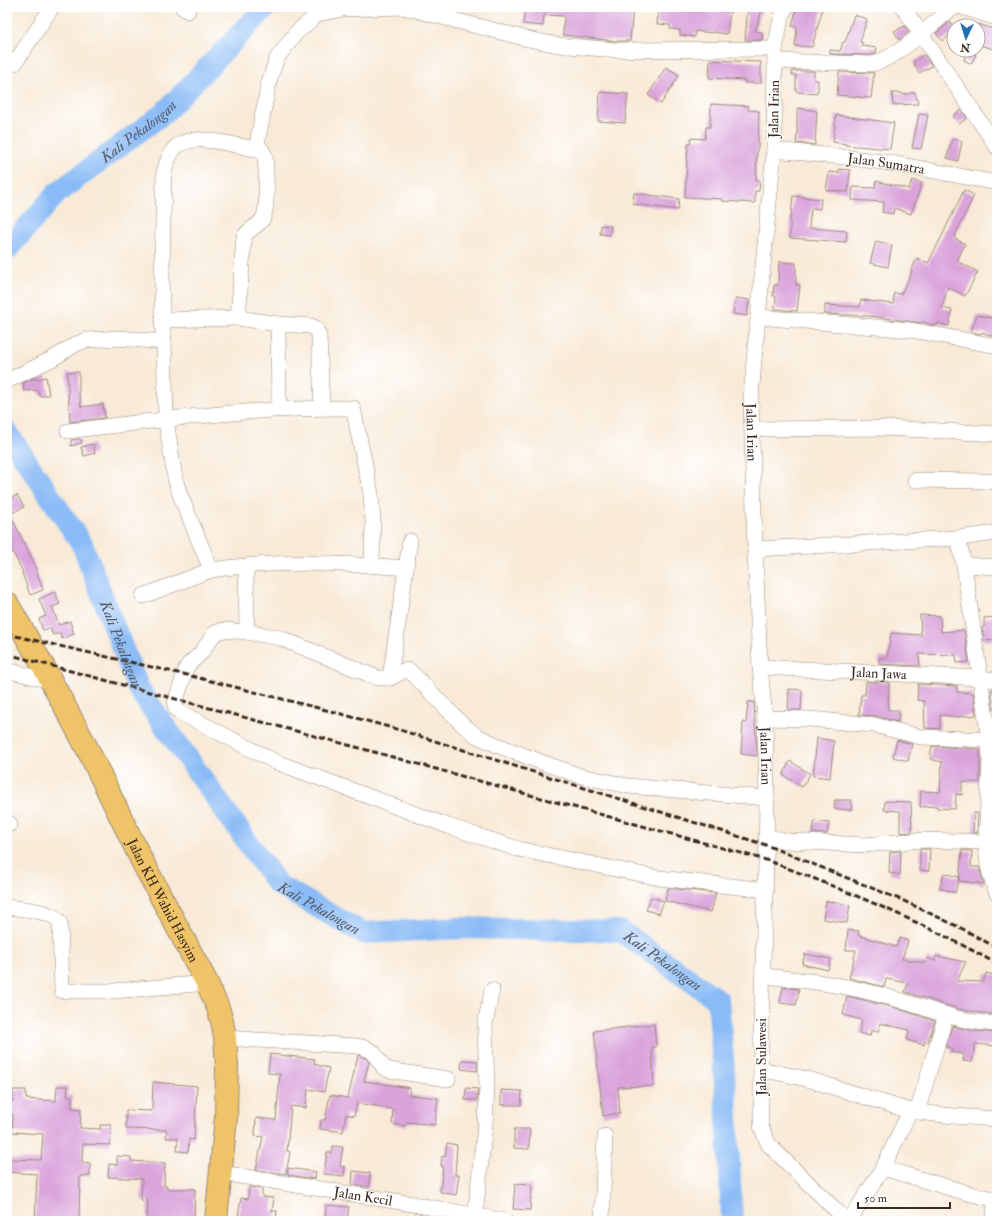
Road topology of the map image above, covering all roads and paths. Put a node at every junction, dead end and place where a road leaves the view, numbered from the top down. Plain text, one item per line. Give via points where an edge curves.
1 (52, 7) edge
2 (403, 7) edge
3 (786, 7) edge
4 (903, 7) edge
5 (957, 7) edge
6 (962, 7) edge
7 (997, 18) edge
8 (921, 34) junction
9 (775, 55) junction
10 (7, 64) edge
11 (997, 147) edge
12 (256, 149) junction
13 (774, 150) junction
14 (997, 183) edge
15 (758, 317) junction
16 (238, 318) junction
17 (162, 320) junction
18 (278, 324) junction
19 (164, 342) junction
20 (997, 346) edge
21 (7, 380) edge
22 (322, 408) junction
23 (279, 409) junction
24 (166, 420) junction
25 (752, 429) junction
26 (68, 431) dead end
27 (997, 434) edge
28 (915, 480) dead end
29 (997, 482) edge
30 (997, 533) edge
31 (958, 538) junction
32 (410, 541) dead end
33 (754, 549) junction
34 (964, 565) junction
35 (372, 566) junction
36 (246, 567) junction
37 (997, 567) edge
38 (406, 568) junction
39 (211, 570) junction
40 (143, 596) dead end
41 (9, 613) edge
42 (247, 632) junction
43 (760, 667) junction
44 (7, 670) edge
45 (390, 678) junction
46 (980, 678) junction
47 (997, 680) edge
48 (50, 681) junction
49 (765, 718) junction
50 (989, 740) junction
51 (994, 760) edge
52 (767, 798) junction
53 (766, 837) junction
54 (992, 843) edge
55 (766, 860) joint
56 (766, 890) junction
57 (997, 893) edge
58 (7, 907) edge
59 (763, 976) junction
60 (207, 983) junction
61 (492, 990) dead end
62 (946, 1015) junction
63 (997, 1024) edge
64 (225, 1038) junction
65 (760, 1069) junction
66 (448, 1079) dead end
67 (914, 1111) junction
68 (997, 1119) edge
69 (605, 1136) dead end
70 (883, 1168) junction
71 (221, 1173) junction
72 (996, 1212) edge
73 (475, 1216) junction
74 (216, 1221) edge
75 (505, 1221) edge
76 (602, 1221) edge
77 (848, 1221) edge

1 - 10 street via 15,63
2 - 9 street via 558,45 591,49
2 - 12 street via 343,9 318,14 296,33 277,58
3 - 9 street, Jalan Irian via 781,18
4 - 8 street
5 - 8 street
6 - 7 street
8 - 9 street via 889,57 872,64
8 - 11 street
9 - 13 street, Jalan Irian
12 - 16 street via 262,150 265,156 266,209 261,221 246,232 244,237
12 - 17 street via 204,139 190,140 180,145 169,156 164,172
13 - 14 street, Jalan Sumatra via 897,164
13 - 15 street, Jalan Irian
15 - 20 street via 911,330
15 - 25 street, Jalan Irian via 751,400
16 - 17 street
16 - 18 street
17 - 19 street
18 - 22 street via 311,326 318,331
18 - 23 street
19 - 21 street via 119,338 87,340
19 - 24 street
22 - 23 street
22 - 35 street via 353,408 371,494
23 - 24 street
24 - 26 street
24 - 39 street via 177,485
25 - 27 street via 887,428
25 - 33 street, Jalan Irian
28 - 29 street
30 - 31 street
31 - 33 street
31 - 34 street
32 - 38 street
33 - 43 street, Jalan Irian
34 - 37 street
34 - 46 street
35 - 36 street via 287,564
35 - 38 street
36 - 39 street
36 - 42 street
38 - 45 street
39 - 40 street
41 - 48 main road, Jalan KH Wahid Hasyim
42 - 45 street via 280,638 378,678
42 - 56 street via 219,630 215,633 186,669 175,702 176,709 276,762 448,826 518,849 659,878
43 - 46 street, Jalan Jawa
43 - 49 street, Jalan Irian
44 - 48 street
45 - 52 street via 406,670 410,672 477,736 581,776 628,786
46 - 47 street, Jalan Jawa
46 - 50 street
48 - 60 main road, Jalan KH Wahid Hasyim
49 - 50 street via 874,725 921,737
49 - 52 street, Jalan Irian
50 - 51 street
51 - 54 street
52 - 53 street, Jalan Irian
53 - 54 street via 788,841 864,845 922,840
53 - 55 street, Jalan Irian
54 - 57 street via 986,856
55 - 56 street, Jalan Sulawesi
56 - 59 street, Jalan Sulawesi
58 - 60 street via 48,913 60,923 62,991 114,991
59 - 62 street via 841,986
59 - 65 street, Jalan Sulawesi
60 - 64 main road, Jalan KH Wahid Hasyim via 218,1008
61 - 73 street via 485,1024 487,1087
62 - 63 street via 971,1022
62 - 67 street
64 - 66 street via 358,1046 373,1052 384,1068
64 - 71 main road, Jalan KH Wahid Hasyim via 226,1117
65 - 67 street via 811,1080
65 - 77 street, Jalan Sulawesi via 761,1127 769,1145
67 - 68 street
67 - 70 street
69 - 76 street
70 - 72 street via 993,1199
70 - 77 street
71 - 73 street, Jalan Kecil
71 - 74 main road, Jalan KH Wahid Hasyim
73 - 75 street, Jalan Kecil

